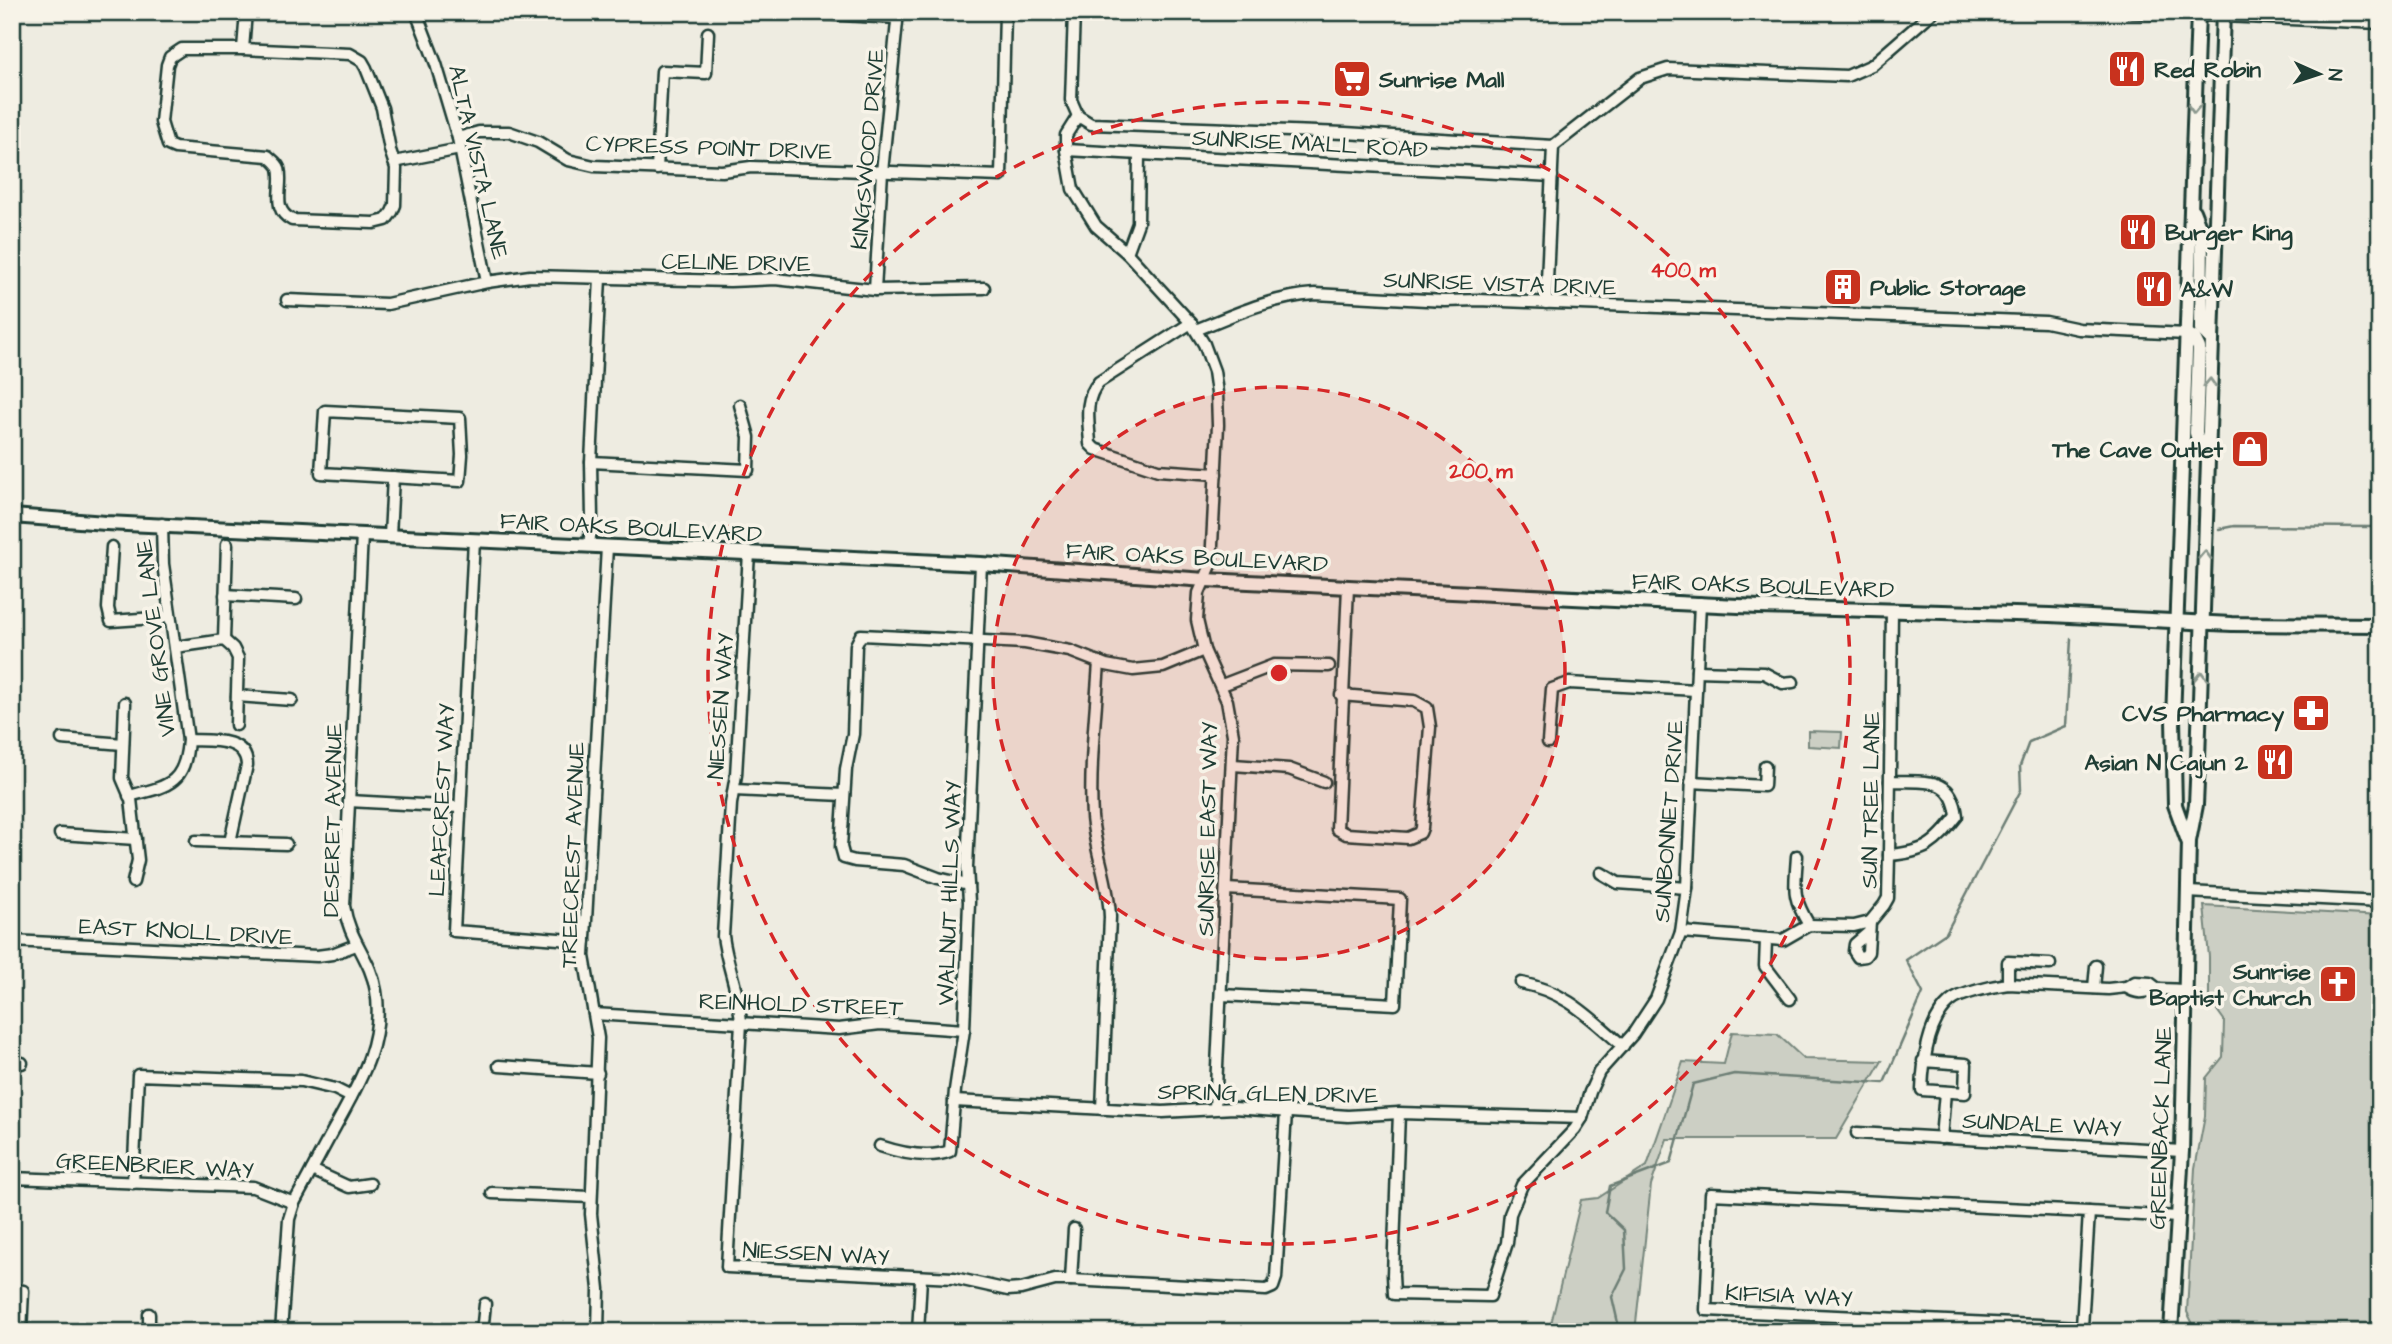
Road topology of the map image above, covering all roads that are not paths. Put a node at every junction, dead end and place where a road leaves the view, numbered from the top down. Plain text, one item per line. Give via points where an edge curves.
1 (246, 12) edge
2 (416, 12) edge
3 (783, 12) edge
4 (1005, 12) edge
5 (1074, 12) edge
6 (1933, 12) edge
7 (2131, 12) edge
8 (2198, 14) edge
9 (898, 15) edge
10 (2223, 15) edge
11 (2380, 23) edge
12 (708, 33) dead end
13 (243, 49) junction
14 (1078, 116) junction
15 (459, 143) junction
16 (1553, 146) junction
17 (1066, 150) junction
18 (1139, 155) junction
19 (394, 162) junction
20 (657, 169) junction
21 (882, 173) junction
22 (1552, 176) junction
23 (2191, 207) junction
24 (1127, 253) junction
25 (600, 278) junction
26 (487, 282) junction
27 (984, 289) dead end
28 (875, 290) junction
29 (287, 300) dead end
30 (1546, 303) junction
31 (1194, 326) junction
32 (2187, 334) junction
33 (2212, 340) junction
34 (740, 405) dead end
35 (2208, 451) junction
36 (591, 462) junction
37 (1216, 474) junction
38 (393, 477) junction
39 (12, 516) edge
40 (162, 524) junction
41 (362, 535) junction
42 (390, 536) junction
43 (474, 540) junction
44 (228, 544) dead end
45 (589, 546) junction
46 (112, 547) dead end
47 (607, 547) junction
48 (749, 553) junction
49 (981, 564) junction
50 (1206, 580) junction
51 (1348, 587) junction
52 (225, 595) junction
53 (296, 599) dead end
54 (1700, 603) junction
55 (1892, 611) junction
56 (170, 617) junction
57 (2177, 621) junction
58 (2202, 623) junction
59 (2380, 625) edge
60 (224, 640) junction
61 (978, 642) junction
62 (175, 647) junction
63 (1204, 650) junction
64 (1098, 662) junction
65 (1329, 666) dead end
66 (1697, 671) junction
67 (1793, 682) dead end
68 (1222, 685) junction
69 (1696, 690) junction
70 (1342, 695) junction
71 (237, 696) junction
72 (292, 700) dead end
73 (125, 703) dead end
74 (236, 725) dead end
75 (62, 738) dead end
76 (188, 740) junction
77 (1548, 742) dead end
78 (123, 744) junction
79 (1233, 765) junction
80 (1765, 766) dead end
81 (1890, 781) junction
82 (1324, 782) dead end
83 (1691, 782) junction
84 (733, 790) junction
85 (844, 795) junction
86 (129, 796) junction
87 (348, 801) junction
88 (459, 807) junction
89 (60, 834) dead end
90 (136, 839) junction
91 (196, 841) dead end
92 (2189, 841) junction
93 (230, 842) junction
94 (286, 844) dead end
95 (1889, 855) junction
96 (1797, 856) dead end
97 (1601, 873) dead end
98 (133, 882) dead end
99 (968, 885) junction
100 (1687, 888) junction
101 (1226, 889) junction
102 (2188, 891) junction
103 (2380, 902) edge
104 (1809, 925) junction
105 (1681, 932) junction
106 (1766, 940) junction
107 (12, 941) edge
108 (585, 941) junction
109 (356, 945) junction
110 (2050, 964) dead end
111 (2096, 967) dead end
112 (1521, 983) dead end
113 (2008, 984) junction
114 (2094, 988) junction
115 (2186, 990) junction
116 (1222, 995) junction
117 (1790, 999) dead end
118 (594, 1014) junction
119 (741, 1023) junction
120 (964, 1030) junction
121 (1623, 1046) junction
122 (1923, 1061) junction
123 (499, 1066) dead end
124 (598, 1073) junction
125 (1945, 1092) junction
126 (351, 1097) junction
127 (954, 1101) junction
128 (1214, 1108) junction
129 (1102, 1109) junction
130 (1286, 1112) junction
131 (1399, 1113) junction
132 (1582, 1118) junction
133 (1857, 1133) dead end
134 (1941, 1138) junction
135 (880, 1146) dead end
136 (2182, 1151) junction
137 (312, 1170) junction
138 (12, 1178) edge
139 (133, 1183) junction
140 (370, 1184) dead end
141 (492, 1193) dead end
142 (591, 1197) junction
143 (294, 1203) junction
144 (2089, 1212) junction
145 (2178, 1217) junction
146 (1074, 1228) dead end
147 (920, 1278) junction
148 (1071, 1280) junction
149 (12, 1289) edge
150 (485, 1304) dead end
151 (149, 1314) dead end
152 (21, 1332) edge
153 (149, 1332) edge
154 (281, 1332) edge
155 (482, 1332) edge
156 (598, 1332) edge
157 (918, 1332) edge
158 (2171, 1332) edge

1 - 13 street
2 - 15 street, ALTA VISTA LANE
3 - 9 street
4 - 21 street, CYPRESS POINT DRIVE via 1002,176
5 - 14 street via 1071,100
6 - 16 street via 1872,65 1847,76 1668,69 1654,73 1640,78
7 - 8 street
8 - 10 street
8 -> 23 main road, GREENBACK LANE
9 - 21 street, KINGSWOOD DRIVE
10 - 11 street
10 - 33 main road, GREENBACK LANE
12 - 20 street via 706,73 662,71
13 - 19 street via 350,54 362,61 382,108
13 - 19 street via 181,49 170,57 161,122 168,145 268,156 278,165 278,205 296,221 382,222 395,205
14 - 16 street via 1091,124
14 - 17 street, SUNRISE EAST WAY via 1067,130
15 - 19 street, CYPRESS POINT DRIVE
15 - 20 street, CYPRESS POINT DRIVE via 487,131 509,132 581,164
15 - 26 street, ALTA VISTA LANE
16 - 22 street
17 - 18 street, SUNRISE MALL ROAD
17 - 24 street, SUNRISE EAST WAY via 1073,189 1097,226
18 - 22 street, SUNRISE MALL ROAD
18 - 24 street via 1138,223
20 - 21 street, CYPRESS POINT DRIVE via 751,167
21 - 28 street, KINGSWOOD DRIVE
22 - 30 street
23 - 32 main road, GREENBACK LANE
23 - 33 main road via 2202,234 2201,329
24 - 31 street, SUNRISE EAST WAY
25 - 26 street, CELINE DRIVE via 530,276
25 - 28 street, CELINE DRIVE via 775,279
25 - 36 street
26 - 29 street, CELINE DRIVE via 387,304
27 - 28 street, CELINE DRIVE
30 - 31 street, SUNRISE VISTA DRIVE via 1295,295
30 - 32 street, SUNRISE VISTA DRIVE via 2046,322
31 - 37 street, SUNRISE EAST WAY via 1209,357 1217,393
31 - 37 street, SUNRISE VISTA DRIVE via 1091,391 1090,444 1158,470
32 - 35 main road via 2199,348 2196,433 2200,446
32 - 57 main road, GREENBACK LANE
35 -> 33 main road, GREENBACK LANE
34 - 36 street via 749,437 748,470
58 -> 35 main road, GREENBACK LANE
36 - 45 street
37 - 50 street, SUNRISE EAST WAY via 1212,565
38 - 38 street via 460,481 460,418 324,411 321,472
38 - 42 street
39 - 40 main road, FAIR OAKS BOULEVARD
40 - 41 main road, FAIR OAKS BOULEVARD
40 - 56 street, VINE GROVE LANE
41 - 42 main road, FAIR OAKS BOULEVARD
41 - 87 street, DESERET AVENUE
42 - 43 main road, FAIR OAKS BOULEVARD
43 - 45 main road, FAIR OAKS BOULEVARD
43 - 88 street, LEAFCREST WAY
44 - 52 street
45 - 47 main road, FAIR OAKS BOULEVARD
46 - 56 street via 111,621
47 - 48 main road, FAIR OAKS BOULEVARD
47 - 108 street, TREECREST AVENUE
48 - 49 main road, FAIR OAKS BOULEVARD
48 - 84 street, NIESSEN WAY
49 - 50 main road, FAIR OAKS BOULEVARD
49 - 61 street, WALNUT HILLS WAY
50 - 51 main road, FAIR OAKS BOULEVARD
50 - 63 street, SUNRISE EAST WAY via 1197,607
51 - 54 main road, FAIR OAKS BOULEVARD
51 - 70 street
52 - 53 street
52 - 60 street
54 - 55 main road, FAIR OAKS BOULEVARD
54 - 66 street, SUNBONNET DRIVE
55 - 57 main road, FAIR OAKS BOULEVARD
55 - 81 street, SUN TREE LANE
56 - 62 street, VINE GROVE LANE
57 - 58 main road, FAIR OAKS BOULEVARD
57 - 92 main road, GREENBACK LANE via 2175,805
58 - 59 main road, FAIR OAKS BOULEVARD
92 -> 58 main road, GREENBACK LANE via 2196,805
60 - 62 street
60 - 71 street via 238,658
61 - 64 street via 1025,642
61 - 85 street via 860,635
61 - 99 street, WALNUT HILLS WAY
62 - 76 street, VINE GROVE LANE
63 - 64 street via 1150,670 1119,669
63 - 68 street, SUNRISE EAST WAY
64 - 129 street via 1092,804 1110,900
65 - 68 street via 1273,665
66 - 67 street via 1764,673
66 - 69 street, SUNBONNET DRIVE
68 - 79 street, SUNRISE EAST WAY via 1231,718
69 - 77 street via 1569,683 1552,688
69 - 83 street, SUNBONNET DRIVE
70 - 70 street via 1337,829 1346,834 1415,836 1422,828 1427,708 1414,701
71 - 72 street
71 - 74 street
73 - 78 street
75 - 78 street
76 - 86 street, VINE GROVE LANE via 183,772 170,783
76 - 93 street via 228,742 245,753 247,765
78 - 86 street via 122,778
79 - 82 street via 1289,769
79 - 101 street, SUNRISE EAST WAY
80 - 83 street via 1764,786
81 - 95 street, SUN TREE LANE
81 - 95 street via 1947,787 1956,816 1937,841
83 - 100 street, SUNBONNET DRIVE
84 - 85 street
84 - 119 street, NIESSEN WAY via 723,936
85 - 99 street via 844,858 904,865
86 - 90 street
87 - 88 street
87 - 109 street, DESERET AVENUE via 344,906
88 - 108 street, LEAFCREST WAY via 454,931
89 - 90 street
90 - 98 street
91 - 93 street
92 - 102 main road, GREENBACK LANE
93 - 94 street
95 - 104 street, SUN TREE LANE via 1888,898 1869,927
96 - 104 street via 1795,895
97 - 100 street via 1618,883
99 - 120 street, WALNUT HILLS WAY
100 - 105 street, SUNBONNET DRIVE
101 - 116 street, SUNRISE EAST WAY
101 - 116 street via 1401,899 1395,1004
102 - 103 street
102 - 115 main road, GREENBACK LANE
104 - 106 street, SUN TREE LANE via 1783,940
105 - 106 street, SUN TREE LANE
105 - 121 street, SUNBONNET DRIVE via 1656,999
106 - 117 street via 1765,967
107 - 109 street, EAST KNOLL DRIVE via 317,956
108 - 118 street, TREECREST AVENUE via 585,972
109 - 126 street, DESERET AVENUE via 373,975 378,1002 372,1052
110 - 113 street via 2008,962
111 - 114 street
112 - 121 street via 1559,995
113 - 114 street, SUNDALE WAY
113 - 122 street, SUNDALE WAY via 1952,1000 1940,1014
114 - 115 street, SUNDALE WAY via 2126,987 2142,993
115 - 136 main road, GREENBACK LANE
116 - 128 street, SUNRISE EAST WAY
118 - 119 street, REINHOLD STREET
118 - 124 street, TREECREST AVENUE
119 - 120 street, REINHOLD STREET
119 - 147 street, NIESSEN WAY via 727,1267
120 - 127 street, WALNUT HILLS WAY
121 - 132 street, SUNBONNET DRIVE via 1595,1080
122 - 125 street, SUNDALE WAY via 1922,1090
122 - 125 street via 1966,1064 1965,1093
123 - 124 street
124 - 142 street, TREECREST AVENUE
125 - 134 street, SUNDALE WAY
126 - 137 street, DESERET AVENUE
126 - 139 street via 301,1081 138,1075
127 - 129 street, SPRING GLEN DRIVE
127 - 135 street, WALNUT HILLS WAY via 950,1151 902,1152
128 - 129 street, SPRING GLEN DRIVE via 1163,1112
128 - 130 street, SPRING GLEN DRIVE
130 - 131 street, SPRING GLEN DRIVE
130 - 148 street, NIESSEN WAY via 1273,1287
131 - 132 street, SPRING GLEN DRIVE
131 - 132 street, SUNBONNET DRIVE via 1394,1294 1490,1296 1522,1185
133 - 134 street, SUNDALE WAY
134 - 136 street, SUNDALE WAY
136 - 145 main road, GREENBACK LANE
137 - 140 street via 349,1187
137 - 143 street, DESERET AVENUE
138 - 139 street, GREENBRIER WAY
139 - 143 street, GREENBRIER WAY via 253,1187
141 - 142 street
142 - 156 street, TREECREST AVENUE
143 - 154 street, DESERET AVENUE via 286,1234
144 - 144 street, KIFISIA WAY via 1711,1194 1706,1310 2082,1327
144 - 145 street, KIFISIA WAY
145 - 158 main road, GREENBACK LANE
146 - 148 street
147 - 148 street, NIESSEN WAY via 954,1278 1008,1290
147 - 157 street
149 - 152 street via 23,1291
150 - 155 street
151 - 153 street

